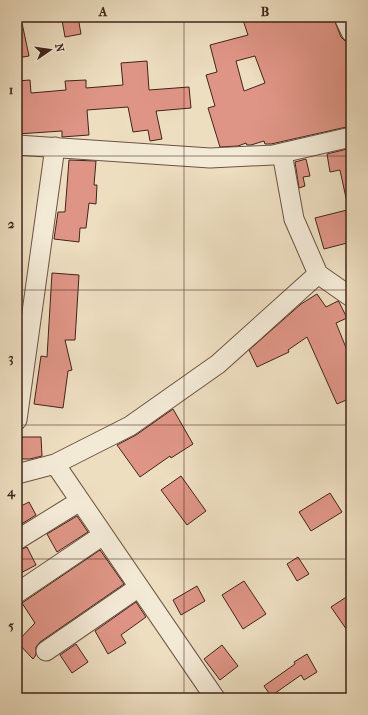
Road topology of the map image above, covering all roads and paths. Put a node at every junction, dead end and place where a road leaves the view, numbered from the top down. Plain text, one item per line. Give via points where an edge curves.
1 (344, 17) edge
2 (351, 32) edge
3 (351, 137) edge
4 (17, 145) edge
5 (55, 147) junction
6 (282, 153) junction
7 (318, 274) junction
8 (351, 297) edge
9 (17, 420) edge
10 (55, 464) junction
11 (17, 474) edge
12 (80, 501) junction
13 (103, 534) junction
14 (17, 540) edge
15 (139, 587) junction
16 (17, 593) edge
17 (46, 651) dead end
18 (215, 698) edge

1 - 2 street
3 - 6 street
4 - 5 street
5 - 6 street via 210,158
5 - 9 street
6 - 7 street via 294,219
7 - 8 street
7 - 10 street via 212,368 130,426
10 - 11 street
10 - 12 street
12 - 13 street
12 - 14 street
13 - 15 street
13 - 16 street
15 - 17 street
15 - 18 street

